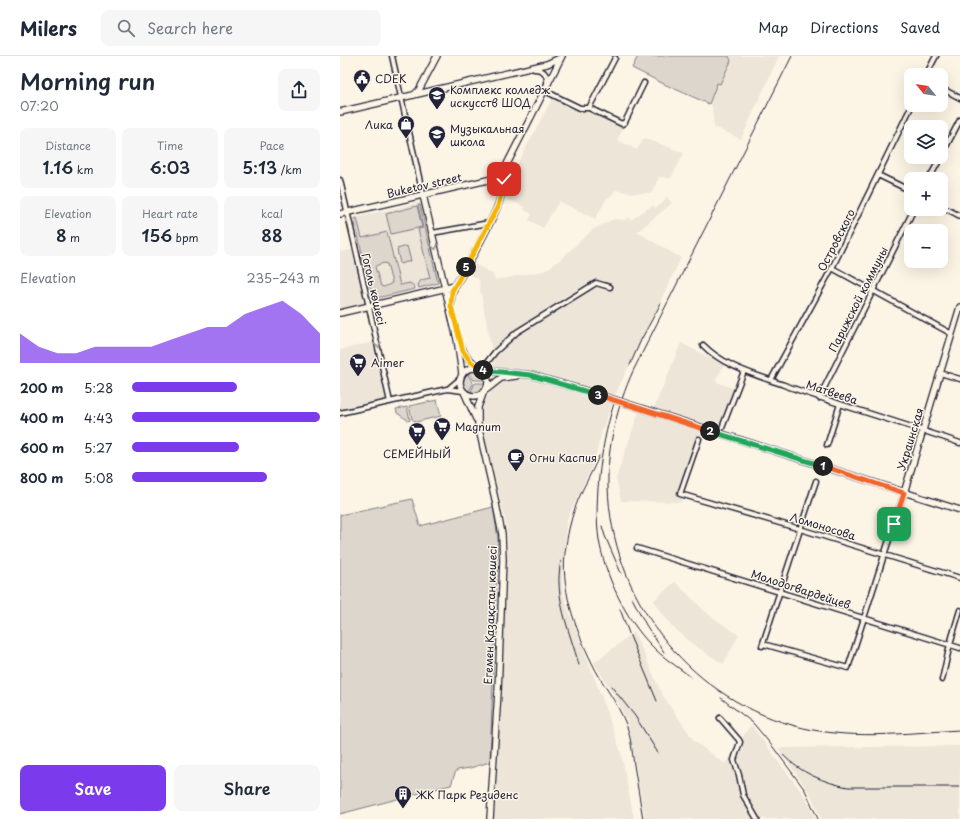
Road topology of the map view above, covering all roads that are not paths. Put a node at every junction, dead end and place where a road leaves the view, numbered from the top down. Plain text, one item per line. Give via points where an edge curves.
1 (392, 56) edge
2 (437, 56) edge
3 (562, 56) edge
4 (936, 56) edge
5 (615, 58) dead end
6 (930, 68) edge
7 (528, 69) junction
8 (423, 81) junction
9 (644, 83) dead end
10 (545, 90) junction
11 (432, 91) junction
12 (948, 92) edge
13 (414, 94) junction
14 (401, 98) junction
15 (960, 98) edge
16 (589, 108) junction
17 (340, 112) edge
18 (909, 112) edge
19 (960, 120) edge
20 (407, 124) dead end
21 (409, 132) dead end
22 (948, 143) edge
23 (507, 165) junction
24 (878, 175) junction
25 (492, 179) junction
26 (340, 180) edge
27 (904, 188) edge
28 (423, 195) junction
29 (500, 198) junction
30 (948, 210) edge
31 (348, 212) junction
32 (340, 214) edge
33 (910, 216) edge
34 (960, 216) edge
35 (489, 223) junction
36 (432, 233) junction
37 (832, 268) junction
38 (443, 280) junction
39 (454, 286) junction
40 (610, 287) dead end
41 (445, 289) junction
42 (873, 290) junction
43 (370, 307) junction
44 (960, 310) edge
45 (452, 311) junction
46 (340, 313) edge
47 (952, 334) junction
48 (703, 345) dead end
49 (481, 370) junction
50 (744, 371) junction
51 (940, 373) junction
52 (530, 375) junction
53 (462, 376) junction
54 (960, 379) edge
55 (771, 380) junction
56 (447, 389) junction
57 (485, 390) junction
58 (464, 391) junction
59 (819, 398) junction
60 (390, 402) junction
61 (840, 404) junction
62 (340, 413) edge
63 (478, 425) junction
64 (722, 428) dead end
65 (923, 430) junction
66 (699, 439) dead end
67 (960, 443) edge
68 (827, 445) dead end
69 (816, 481) dead end
70 (904, 493) junction
71 (960, 510) edge
72 (800, 529) junction
73 (637, 548) dead end
74 (884, 554) junction
75 (960, 578) edge
76 (780, 592) junction
77 (960, 610) edge
78 (864, 619) junction
79 (950, 644) junction
80 (960, 648) edge
81 (942, 680) dead end
82 (720, 718) dead end
83 (490, 819) edge
84 (757, 819) edge

1 - 14 street
2 - 8 main road
3 - 7 main road via 551,63
3 - 10 main road
4 - 6 street
5 - 16 street
7 - 10 street via 539,69 545,74 548,81
7 - 11 main road
8 - 11 main road via 424,89
8 - 13 main road
9 - 16 street via 624,123
10 - 16 street via 580,108
10 - 23 main road
11 - 13 main road
12 - 15 street
13 - 14 main road
14 - 17 main road
14 - 20 street
18 - 24 street, Островского
19 - 22 street
21 - 28 street
23 - 25 main road, Buketov street via 501,174
23 - 29 main road
24 - 27 street
24 - 37 street, Островского
25 - 28 main road, Buketov street
25 - 29 main road via 499,185
26 - 31 street, Гоголь көшесі
28 - 31 main road, Buketov street
28 - 36 main road
29 - 35 main road
30 - 34 street
31 - 32 main road, Buketov street
31 - 43 street, Гоголь көшесі
33 - 42 street, Парижской коммуны
35 - 36 street
35 - 39 main road
36 -> 38 main road
37 - 42 street
37 - 55 street, Островского
38 - 39 main road via 447,285
38 - 41 main road
39 - 41 main road
39 - 45 main road
40 - 49 street via 596,283 517,332 495,352
41 - 43 main road
41 - 45 main road
41 - 53 main road
42 - 47 street
42 - 59 street, Парижской коммуны
43 - 46 main road
43 -> 60 street, Гоголь көшесі
44 - 47 main road, Украинская
45 - 49 main road via 463,351
47 - 51 main road, Украинская
48 - 50 street, Матвеева
49 - 52 main road
49 - 53 main road via 470,368
49 - 57 main road via 488,379
50 - 55 street, Матвеева
50 - 64 street
51 - 54 street
51 - 65 main road, Украинская
52 - 57 main road via 501,378
52 - 70 main road, bridge
53 - 56 street
53 - 58 main road via 461,385
55 - 59 street, Матвеева
56 - 58 street
56 - 60 street
57 - 58 main road via 474,396
57 - 63 main road, Егемен Қазақстан көшесі via 478,407
58 - 63 main road
59 - 61 street, Матвеева
60 - 62 street
61 - 65 street, Матвеева
61 - 68 street
63 - 83 main road, Егемен Қазақстан көшесі via 503,548
65 - 67 street, Матвеева
65 - 70 main road, Украинская
66 - 72 street, Ломоносова via 680,494
69 - 72 street
70 - 71 main road
70 - 74 street, Украинская
72 - 74 street, Ломоносова
72 - 76 street
73 - 76 street, Молодогвардейцев
74 - 75 street, Ломоносова
74 - 78 street, Украинская
76 - 78 street, Молодогвардейцев
76 - 78 street, Украинская via 762,645 848,668
77 - 79 street
78 - 79 street, Молодогвардейцев
79 - 80 street, Молодогвардейцев
79 - 81 street
82 - 84 street via 740,742 734,760 743,795

